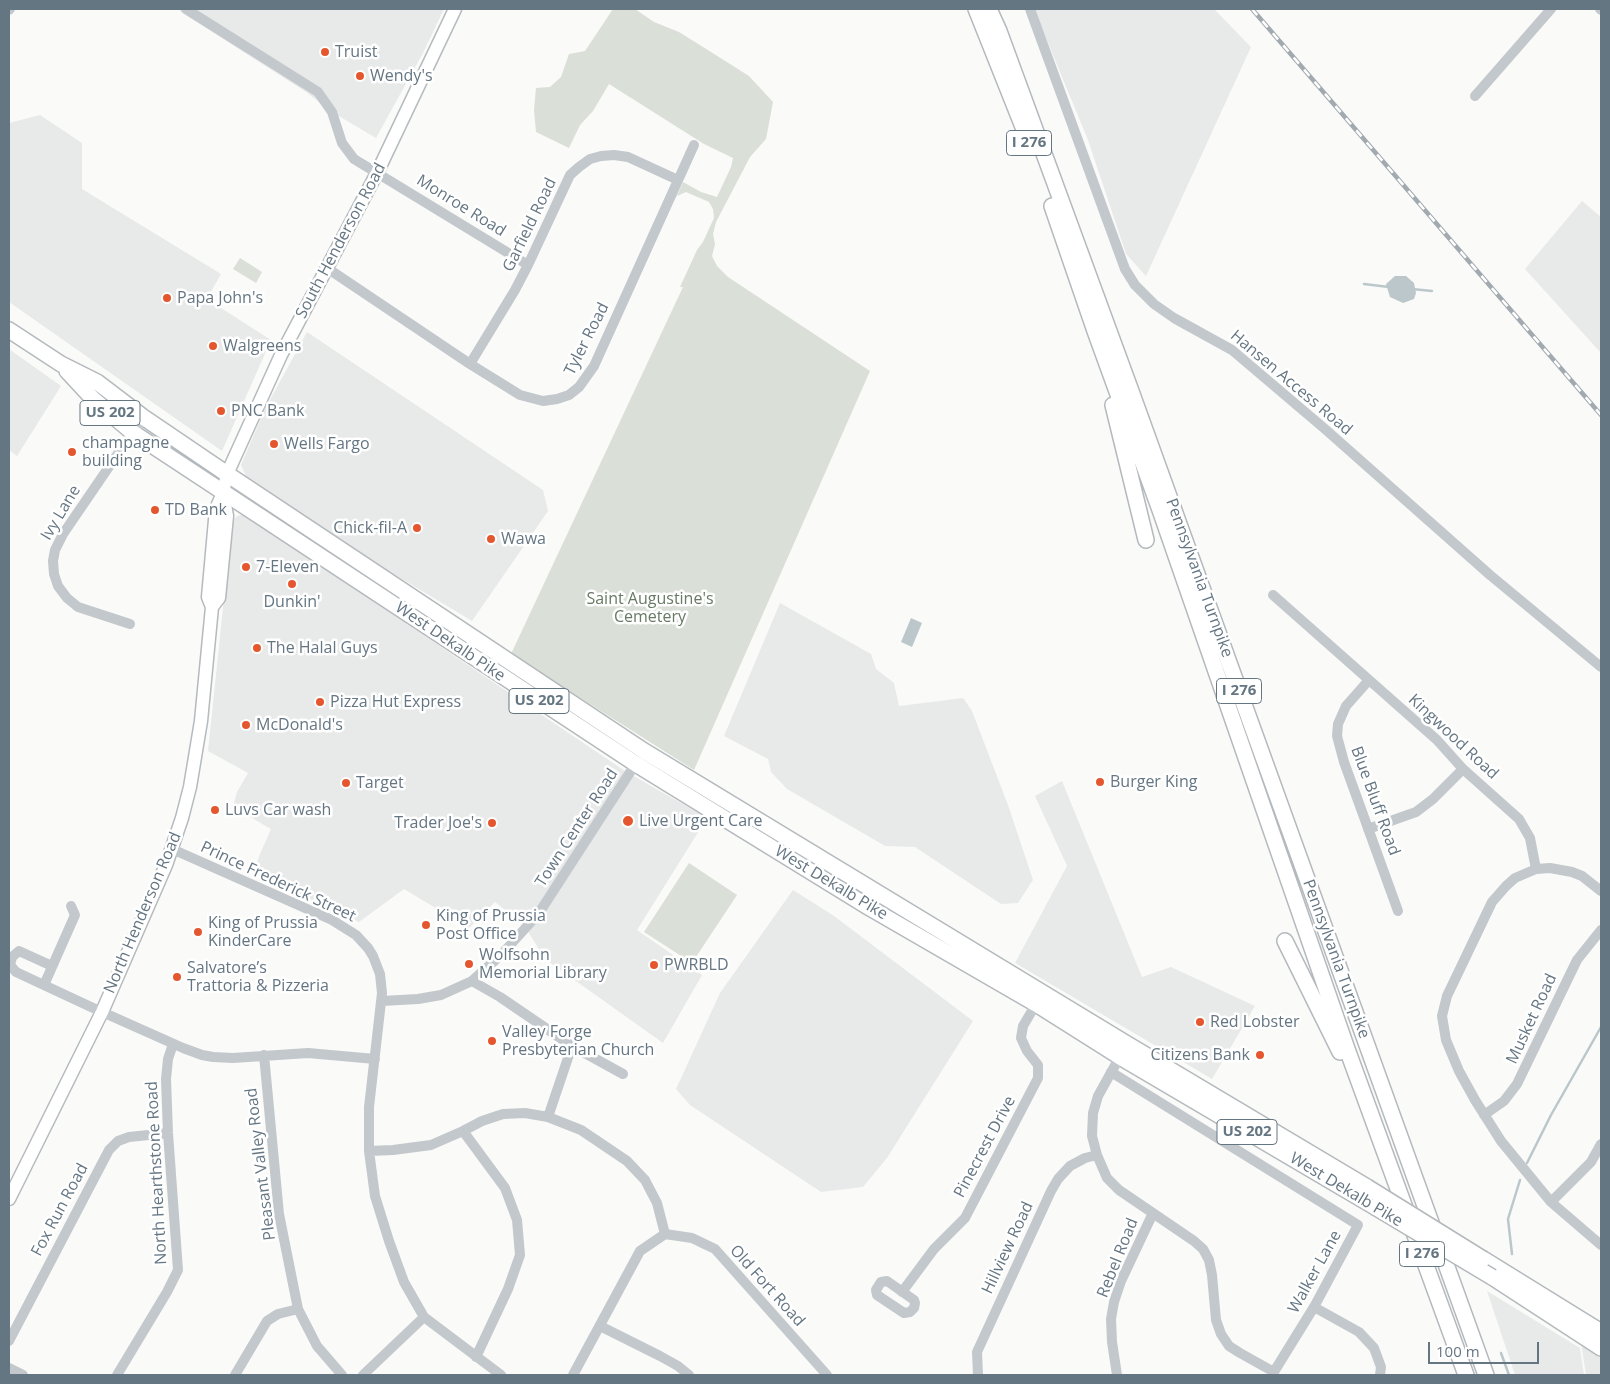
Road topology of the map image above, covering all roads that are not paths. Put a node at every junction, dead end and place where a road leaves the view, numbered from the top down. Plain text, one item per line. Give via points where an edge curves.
1 (186, 9) edge
2 (455, 9) edge
3 (976, 9) edge
4 (989, 9) edge
5 (1030, 9) edge
6 (1551, 9) edge
7 (1476, 96) dead end
8 (694, 145) dead end
9 (377, 172) junction
10 (678, 180) junction
11 (528, 265) junction
12 (327, 268) junction
13 (9, 330) edge
14 (1095, 331) junction
15 (60, 364) junction
16 (470, 364) junction
17 (143, 416) junction
18 (132, 432) junction
19 (227, 474) junction
20 (223, 493) junction
21 (1146, 540) dead end
22 (1273, 594) dead end
23 (399, 608) junction
24 (130, 624) dead end
25 (458, 628) junction
26 (442, 637) junction
27 (489, 649) junction
28 (1601, 667) edge
29 (1369, 680) junction
30 (644, 751) junction
31 (636, 764) junction
32 (1463, 769) junction
33 (1368, 829) junction
34 (172, 850) junction
35 (1536, 869) junction
36 (1601, 891) edge
37 (71, 906) dead end
38 (1398, 911) dead end
39 (1601, 930) edge
40 (1285, 942) dead end
41 (52, 966) junction
42 (472, 981) junction
43 (44, 985) junction
44 (382, 1001) junction
45 (1036, 1004) junction
46 (102, 1012) junction
47 (173, 1044) junction
48 (572, 1046) junction
49 (1123, 1050) junction
50 (264, 1055) junction
51 (374, 1059) junction
52 (1111, 1072) junction
53 (623, 1074) dead end
54 (1484, 1115) junction
55 (548, 1117) junction
56 (463, 1131) junction
57 (168, 1133) junction
58 (1377, 1134) junction
59 (1601, 1144) edge
60 (369, 1151) junction
61 (1097, 1155) junction
62 (9, 1199) edge
63 (1551, 1202) junction
64 (1153, 1213) junction
65 (665, 1234) junction
66 (1601, 1245) edge
67 (902, 1292) dead end
68 (1314, 1307) junction
69 (298, 1310) junction
70 (424, 1317) junction
71 (600, 1326) junction
72 (1601, 1332) edge
73 (9, 1340) edge
74 (1601, 1348) edge
75 (476, 1358) junction
76 (9, 1368) edge
77 (1273, 1374) edge
78 (23, 1375) edge
79 (117, 1375) edge
80 (234, 1375) edge
81 (342, 1375) edge
82 (364, 1375) edge
83 (501, 1375) edge
84 (573, 1375) edge
85 (688, 1375) edge
86 (827, 1375) edge
87 (978, 1375) edge
88 (1117, 1375) edge
89 (1380, 1375) edge
90 (1466, 1375) edge
91 (1486, 1375) edge

1 - 9 street, Monroe Road via 318,92 332,112 348,153 354,160
2 - 9 main road, South Henderson Road
3 - 14 highway, Pennsylvania Turnpike / I 276 via 1042,177
4 - 91 highway, Pennsylvania Turnpike / I 276 via 1135,401
5 - 28 street, Hansen Access Road via 1125,269 1135,285 1174,318 1232,350 1490,575
6 - 7 street
8 - 10 street, Tyler Road
9 - 11 street, Monroe Road
9 - 12 main road, South Henderson Road
10 - 11 street, Garfield Road via 628,157 614,155 590,159 570,175
10 - 16 street, Tyler Road via 594,366 579,387 569,395 543,401 520,395
11 - 16 street, Garfield Road
12 - 16 street, Tyler Road
12 - 19 main road, South Henderson Road via 281,355
13 - 15 highway, West Dekalb Pike / US 202
14 - 21 highway
14 - 58 highway, Pennsylvania Turnpike / I 276
15 - 17 highway, West Dekalb Pike / US 202 via 97,382
15 - 18 highway, West Dekalb Pike / US 202 via 93,399
17 - 18 street, Ivy Lane
17 - 19 highway, West Dekalb Pike / US 202
18 - 20 highway, West Dekalb Pike / US 202
18 - 24 street, Ivy Lane via 63,534 52,561 58,586 78,607
19 - 20 main road, North Henderson Road
19 - 25 highway, West Dekalb Pike / US 202
20 - 23 highway, West Dekalb Pike / US 202
20 - 34 main road, North Henderson Road via 216,509 208,597 212,608 196,755
22 - 29 street, Kingwood Road
23 - 25 highway via 444,629
23 - 26 highway, West Dekalb Pike / US 202
25 - 27 highway, West Dekalb Pike / US 202
26 - 27 highway
26 - 31 highway, West Dekalb Pike / US 202
27 - 30 highway, West Dekalb Pike / US 202
29 - 32 street, Kingwood Road via 1437,740
29 - 33 street, Blue Bluff Road via 1346,706 1338,724 1344,762
30 - 31 street, Town Center Road
30 - 49 highway, West Dekalb Pike / US 202
31 - 42 street, Town Center Road via 539,913
31 - 45 highway, West Dekalb Pike / US 202 via 870,908
32 - 33 street via 1416,812
32 - 35 street, Kingwood Road via 1519,819 1530,838
33 - 38 street, Blue Bluff Road
34 - 44 street, Prince Frederick Street via 349,930 373,956 380,974
34 - 46 main road, North Henderson Road
35 - 36 street via 1572,872
35 - 54 street via 1515,878 1492,902 1447,996 1442,1016 1452,1055
37 - 41 street via 75,915
39 - 54 street, Musket Road via 1577,960 1517,1084 1504,1101
40 - 58 highway
41 - 43 street
41 - 43 street via 19,951 12,957 10,965 16,972
42 - 44 street, Town Center Road via 436,997
42 - 48 street
43 - 46 street
44 - 51 street, Prince Frederick Street
45 - 49 highway, West Dekalb Pike / US 202
45 - 67 street, Pinecrest Drive via 1023,1026 1021,1038 1038,1065 1038,1078 964,1218 934,1249
46 - 47 street
46 - 62 main road, North Henderson Road
47 - 50 street via 213,1057
47 - 57 street, North Hearthstone Road via 166,1079
48 - 53 street
48 - 55 street
49 - 52 street
49 - 72 highway, West Dekalb Pike / US 202, bridge via 1367,1187
49 - 74 highway, West Dekalb Pike / US 202, bridge via 1492,1276
50 - 51 street via 308,1053
50 - 69 street, Pleasant Valley Road via 279,1214
51 - 60 street, Prince Frederick Street
52 - 61 street via 1093,1113 1092,1136
52 - 68 street, Walker Lane via 1358,1225
54 - 63 street
55 - 56 street via 503,1114
55 - 65 street via 581,1130 627,1162 645,1180 657,1203
56 - 60 street via 431,1145
56 - 75 street via 505,1188 517,1220 520,1255
57 - 73 street, Fox Run Road via 129,1137 108,1150
57 - 79 street, North Hearthstone Road via 178,1270
58 - 90 highway, Pennsylvania Turnpike / I 276
59 - 63 street via 1591,1162
60 - 70 street, Prince Frederick Street via 375,1196 389,1241 404,1282
61 - 64 street via 1107,1178
61 - 87 street, Hillview Road via 1070,1166 1051,1191 977,1352
63 - 66 street
64 - 77 street via 1203,1249 1209,1260 1216,1320 1221,1334 1229,1346
64 - 88 street, Rebel Road via 1114,1302 1111,1320
65 - 71 street via 640,1251
65 - 86 street, Old Fort Road via 692,1238 715,1249
68 - 77 street, Walker Lane
68 - 89 street via 1359,1332 1374,1348 1381,1367
69 - 80 street via 278,1314 267,1321
69 - 81 street, Pleasant Valley Road via 317,1346
70 - 75 street, Prince Frederick Street
70 - 82 street
71 - 84 street
71 - 85 street via 678,1366
75 - 83 street, Prince Frederick Street
76 - 78 street

